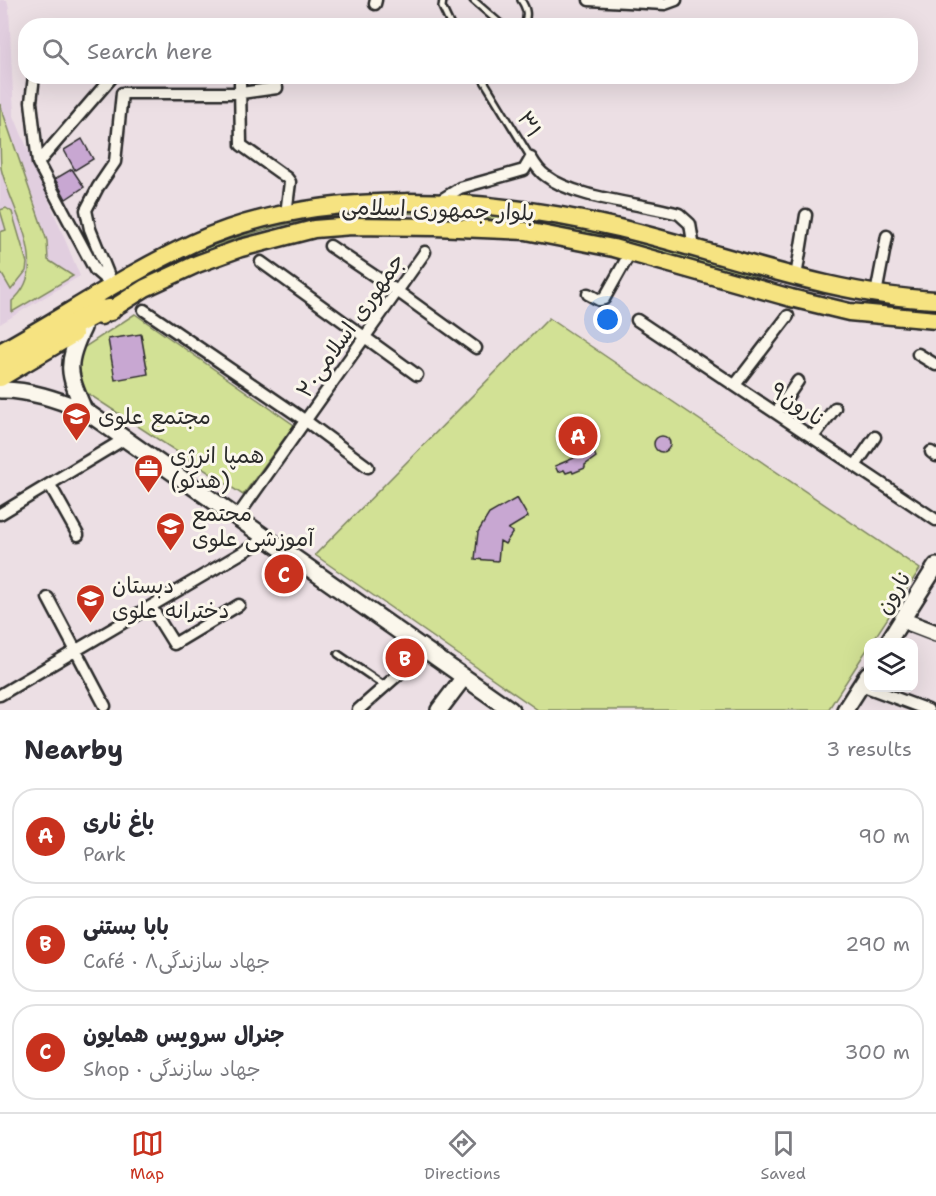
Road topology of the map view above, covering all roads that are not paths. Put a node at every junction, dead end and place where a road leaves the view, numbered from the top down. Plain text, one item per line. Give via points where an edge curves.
1 (443, 0) edge
2 (473, 0) edge
3 (521, 0) edge
4 (589, 0) edge
5 (676, 0) edge
6 (447, 18) edge
7 (493, 18) edge
8 (527, 18) edge
9 (33, 84) edge
10 (106, 84) edge
11 (487, 84) edge
12 (240, 88) junction
13 (277, 88) dead end
14 (531, 158) junction
15 (38, 163) junction
16 (436, 203) junction
17 (286, 214) junction
18 (806, 215) dead end
19 (887, 236) dead end
20 (330, 246) dead end
21 (694, 248) junction
22 (425, 252) dead end
23 (630, 253) junction
24 (261, 262) dead end
25 (796, 276) junction
26 (113, 286) junction
27 (397, 291) junction
28 (588, 294) dead end
29 (876, 294) junction
30 (791, 298) junction
31 (936, 300) edge
32 (110, 310) junction
33 (144, 310) dead end
34 (788, 316) dead end
35 (637, 320) dead end
36 (936, 320) edge
37 (83, 328) junction
38 (366, 336) junction
39 (476, 348) dead end
40 (0, 352) edge
41 (918, 354) dead end
42 (0, 364) edge
43 (936, 365) edge
44 (417, 375) dead end
45 (0, 378) edge
46 (798, 381) dead end
47 (735, 385) junction
48 (0, 390) edge
49 (835, 408) dead end
50 (84, 410) junction
51 (776, 412) junction
52 (306, 421) junction
53 (813, 437) junction
54 (875, 437) dead end
55 (126, 438) junction
56 (855, 466) junction
57 (368, 467) dead end
58 (50, 485) junction
59 (0, 514) edge
60 (237, 517) junction
61 (936, 520) edge
62 (78, 534) dead end
63 (267, 538) junction
64 (936, 566) edge
65 (48, 598) dead end
66 (239, 605) dead end
67 (151, 607) junction
68 (902, 620) junction
69 (936, 633) edge
70 (891, 638) edge
71 (76, 651) junction
72 (425, 651) junction
73 (338, 654) dead end
74 (464, 677) junction
75 (864, 681) edge
76 (385, 687) junction
77 (891, 692) edge
78 (0, 695) edge
79 (105, 706) dead end
80 (358, 710) edge
81 (439, 710) edge
82 (511, 710) edge
83 (845, 710) edge
84 (928, 710) edge

1 - 6 lane
2 - 7 lane
3 - 8 lane
4 - 5 street via 665,4
9 - 15 street via 31,102
10 - 15 street
11 - 14 lane, ۳۱
12 - 13 street
12 - 17 street via 241,145 287,177 290,182
12 - 26 street via 122,93 115,162 86,210
14 - 16 street via 524,170 460,188
14 - 21 street via 546,176 579,192 678,213 690,224
15 - 26 street via 95,270
16 - 17 main road, بلوار جمهوری اسلامی via 355,204
16 - 21 main road, بلوار جمهوری اسلامی via 529,210
17 - 26 main road, بلوار جمهوری اسلامی via 228,229 194,243
18 - 25 street
19 - 29 street
20 - 27 street
21 - 25 main road, بلوار جمهوری اسلامی
22 - 27 street, جمهوری اسلامی۲۰
23 - 28 street via 604,300
23 - 30 main road, بلوار جمهوری اسلامی
23 - 32 main road, بلوار جمهوری اسلامی via 526,231 352,226 314,229 245,246 197,264 145,288
24 - 38 street
25 - 29 main road, بلوار جمهوری اسلامی
25 - 30 main road
26 - 40 main road, بلوار جمهوری اسلامی
27 - 38 street, جمهوری اسلامی۲۰
27 - 39 street
29 - 31 main road, بلوار جمهوری اسلامی
30 - 36 main road, بلوار جمهوری اسلامی via 849,312
32 - 37 main road, بلوار جمهوری اسلامی
32 - 42 highway via 97,312
33 - 52 street
34 - 47 street
35 - 47 street, نارون۹
37 - 45 main road, بلوار جمهوری اسلامی
37 - 50 main road via 70,361
38 - 44 street
38 - 52 street, جمهوری اسلامی۲۰
41 - 43 street
46 - 51 street
47 - 51 street, نارون۹
48 - 50 main road via 56,399
49 - 53 street
50 - 55 main road
51 - 53 street, نارون۹
52 - 57 street
52 - 60 street, جمهوری اسلامی۲۰
53 - 56 street, نارون۹
54 - 56 street
55 - 58 street
55 - 60 main road
56 - 61 street, نارون۹
58 - 59 street
58 - 62 street
60 - 63 main road
63 - 67 street
63 - 72 main road
64 - 68 main road, نارون
65 - 71 street
66 - 67 street via 174,644
67 - 71 street
68 - 69 main road
68 - 70 main road, نارون
71 - 78 street
71 - 79 street
72 - 74 main road
72 - 76 street
73 - 76 lane
74 - 81 main road
74 - 82 main road
75 - 83 main road
76 - 80 street
77 - 84 street

